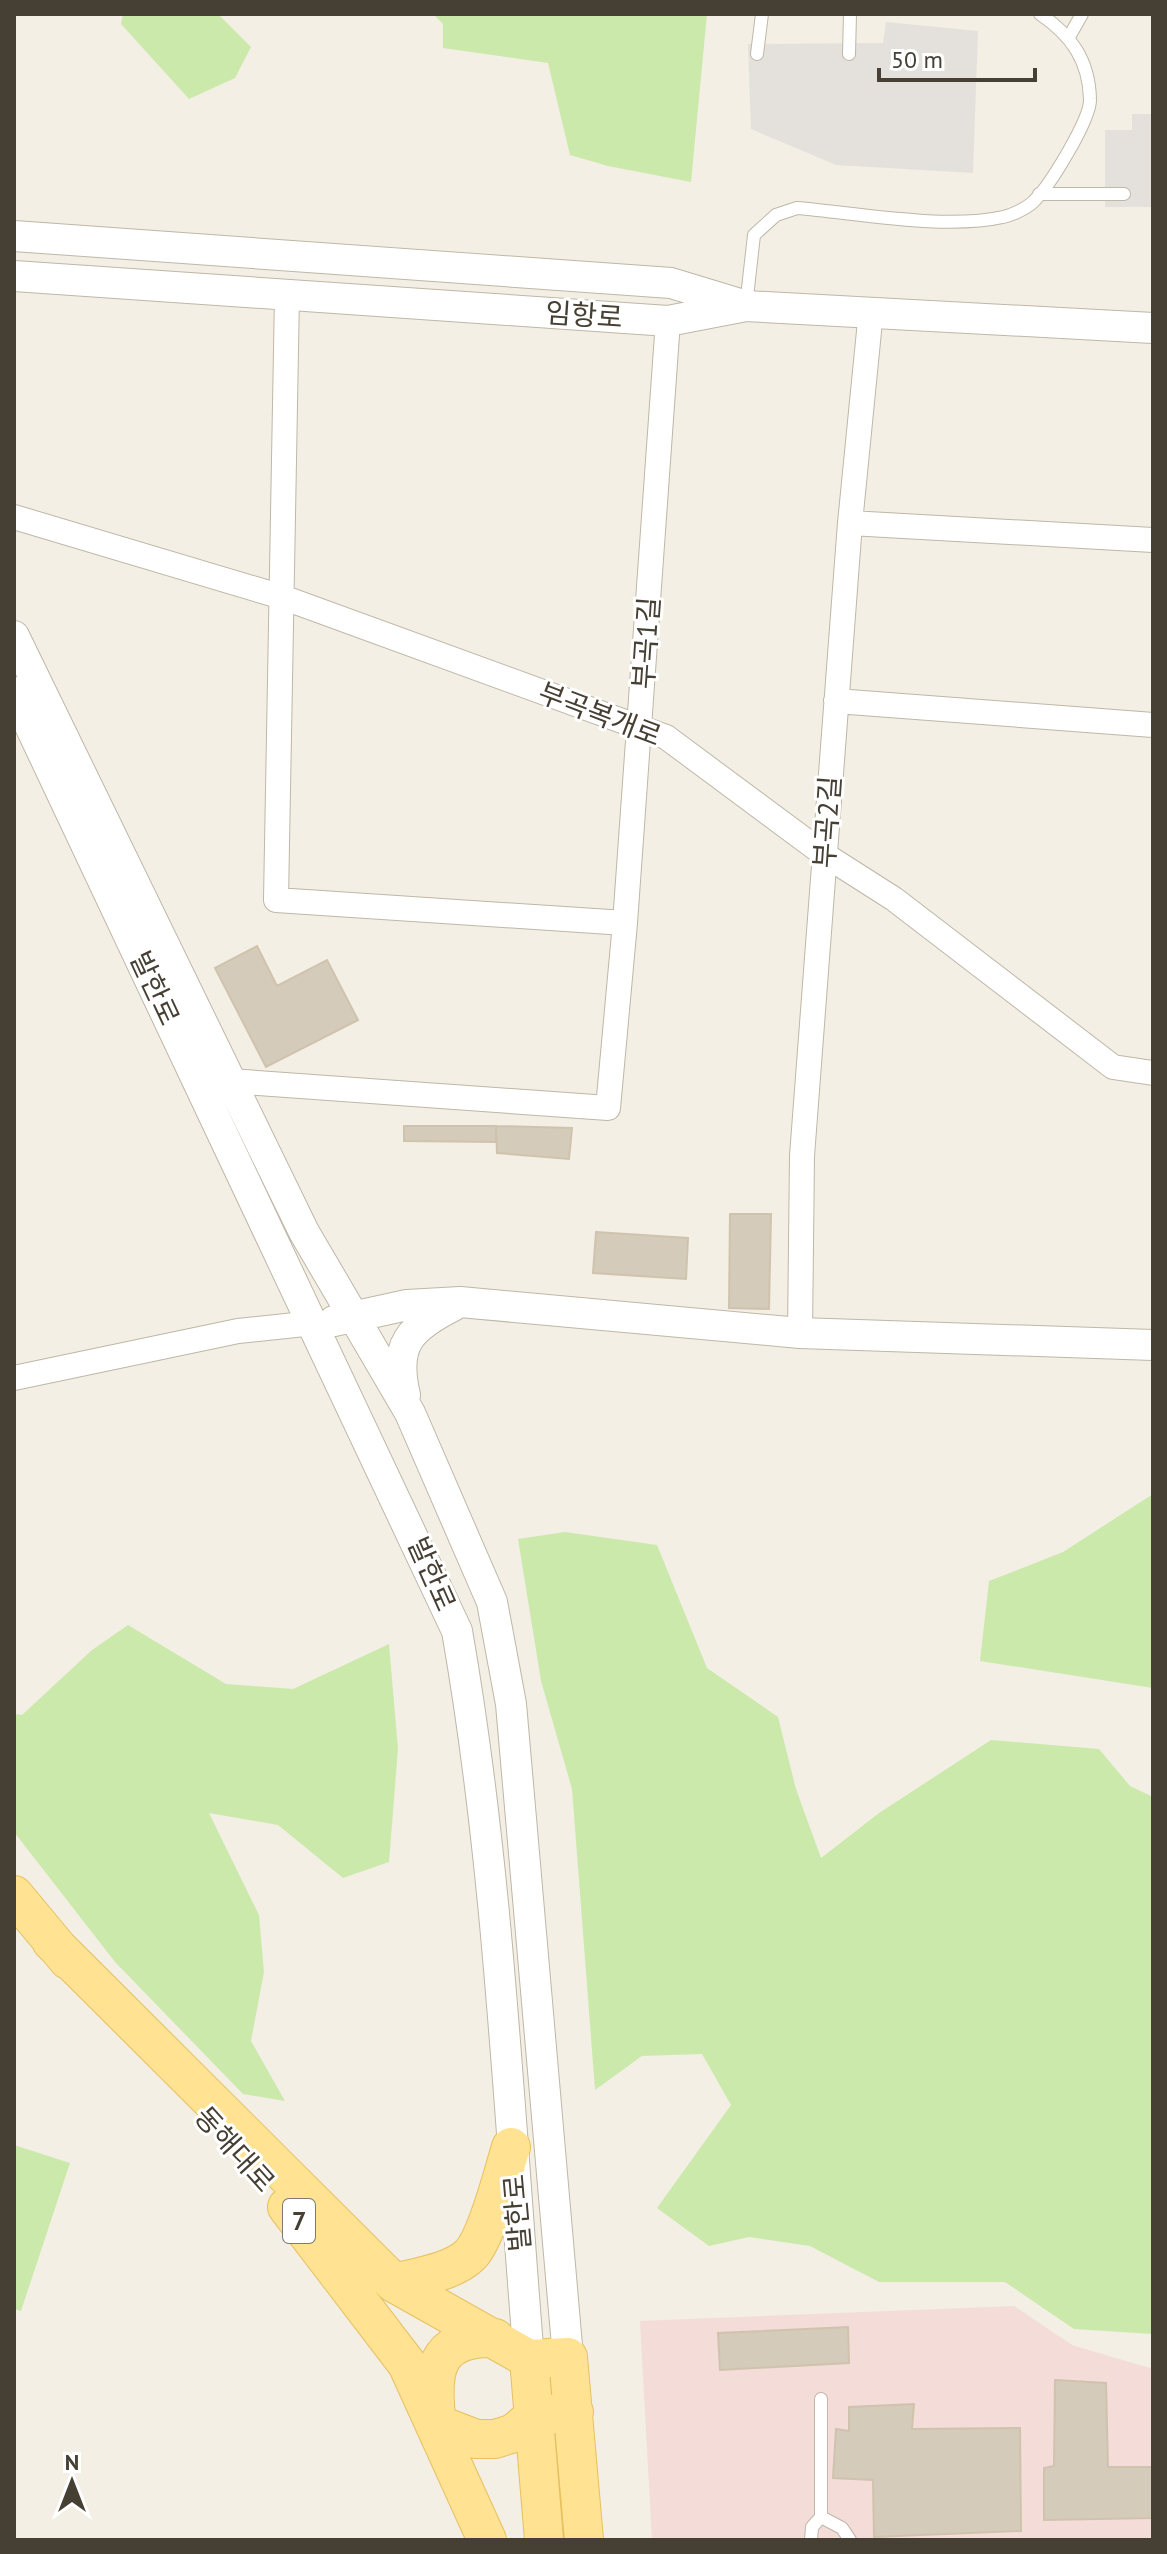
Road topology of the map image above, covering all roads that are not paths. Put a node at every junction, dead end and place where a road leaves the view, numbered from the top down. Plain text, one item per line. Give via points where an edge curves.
1 (762, 14) edge
2 (850, 14) edge
3 (1040, 14) edge
4 (1082, 14) edge
5 (1069, 37) junction
6 (757, 54) dead end
7 (849, 54) dead end
8 (1039, 194) junction
9 (1124, 194) dead end
10 (14, 236) edge
11 (14, 276) edge
12 (287, 295) junction
13 (746, 306) junction
14 (871, 311) junction
15 (668, 321) junction
16 (1153, 328) edge
17 (14, 517) edge
18 (850, 523) junction
19 (1153, 540) edge
20 (282, 597) junction
21 (14, 636) edge
22 (14, 692) edge
23 (836, 701) junction
24 (1153, 725) edge
25 (640, 727) junction
26 (825, 855) junction
27 (625, 923) junction
28 (1153, 1073) edge
29 (230, 1081) junction
30 (460, 1302) junction
31 (354, 1318) junction
32 (314, 1323) junction
33 (800, 1333) junction
34 (1153, 1345) edge
35 (14, 1378) edge
36 (410, 1413) junction
37 (14, 1895) edge
38 (51, 1941) junction
39 (511, 2147) junction
40 (394, 2283) junction
41 (495, 2338) junction
42 (568, 2357) junction
43 (529, 2359) junction
44 (821, 2399) dead end
45 (574, 2412) junction
46 (534, 2416) junction
47 (437, 2424) junction
48 (821, 2517) junction
49 (487, 2540) edge
50 (544, 2540) edge
51 (584, 2540) edge
52 (811, 2540) edge
53 (850, 2540) edge

1 - 6 lane
2 - 7 lane
3 - 5 lane
4 - 5 lane
5 - 8 lane via 1079,52 1091,102 1066,157
8 - 9 lane
8 - 13 lane via 1006,217 964,222 797,208 776,215 754,235
10 - 13 street via 671,283
11 - 12 street, 임항로
12 - 15 street, 임항로
12 - 20 street
13 - 14 street, 임항로
13 - 15 street, 임항로
14 - 16 street, 임항로
14 - 18 street, 부곡2길
15 - 25 street, 부곡1길
17 - 20 street, 부곡복개로
18 - 19 street
18 - 23 street, 부곡2길
20 - 25 street, 부곡복개로
20 - 27 street via 276,900
21 - 29 street, 발한로
22 - 32 street, 발한로
23 - 24 street
23 - 26 street, 부곡2길
25 - 26 street, 부곡복개로 via 666,737
25 - 27 street, 부곡1길
26 - 28 street, 부곡복개로 via 894,899 1113,1067
26 - 33 street, 부곡2길 via 802,1156
27 - 29 street, 부곡1길 via 608,1108
29 - 31 street, 발한로 via 304,1232
30 - 31 street via 407,1305
30 - 33 street
30 - 36 street via 420,1323 406,1341 399,1371
31 - 32 street
31 - 36 street, 발한로
32 - 35 street via 238,1331
32 - 39 street, 발한로 via 457,1631 484,1824
33 - 34 street
36 - 42 street, 발한로 via 475,1556 503,1653
37 - 38 main road, 동해대로 / 7
38 - 40 main road, 동해대로 / 7
38 - 47 main road, 동해대로 / 7 via 312,2236 407,2364
39 - 40 main road via 471,2254 441,2270
39 - 43 street, 발한로
40 - 41 main road, 동해대로 / 7
41 - 43 main road
41 - 47 main road via 470,2337 443,2353 433,2395
42 - 43 main road
42 - 45 main road
43 - 46 main road, 발한로
44 - 48 lane
45 - 46 main road
45 - 51 main road
46 - 47 main road via 514,2433 495,2439 476,2439
46 - 50 main road, 발한로
47 - 49 main road, 동해대로 / 7
48 - 52 lane via 812,2527
48 - 53 lane via 842,2528

